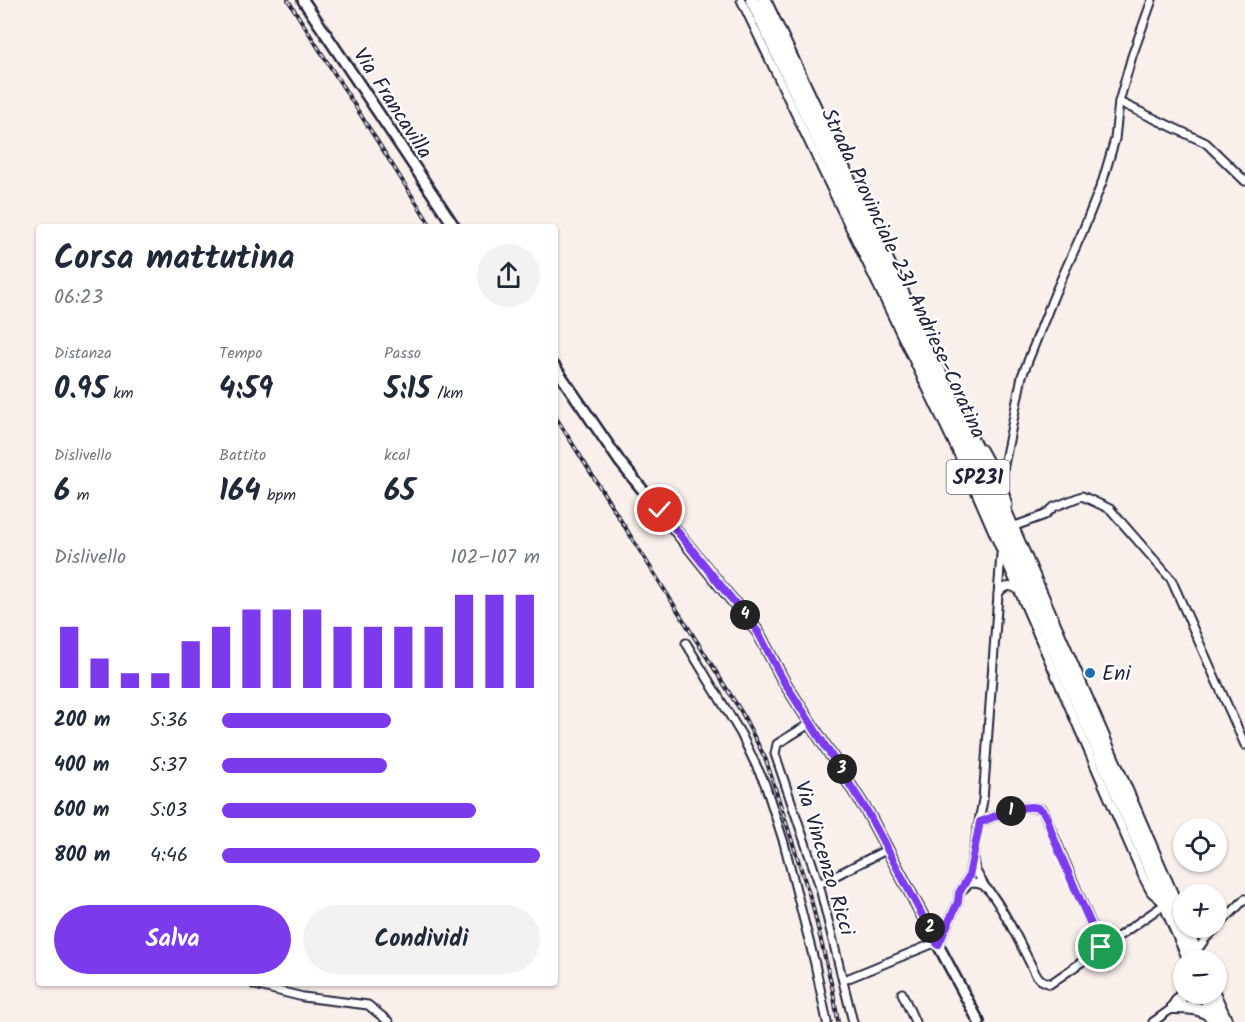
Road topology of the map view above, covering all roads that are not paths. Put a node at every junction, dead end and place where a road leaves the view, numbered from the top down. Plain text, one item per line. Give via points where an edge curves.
1 (303, 0) edge
2 (741, 0) edge
3 (752, 0) edge
4 (764, 0) edge
5 (769, 0) edge
6 (1152, 0) edge
7 (1119, 102) junction
8 (1245, 181) edge
9 (453, 224) edge
10 (558, 371) edge
11 (1001, 480) junction
12 (1015, 526) junction
13 (1001, 552) junction
14 (1030, 568) junction
15 (1019, 591) junction
16 (996, 596) junction
17 (686, 643) dead end
18 (811, 723) junction
19 (1245, 745) edge
20 (980, 822) junction
21 (888, 849) junction
22 (974, 854) junction
23 (819, 884) junction
24 (985, 886) junction
25 (959, 893) junction
26 (1245, 899) edge
27 (1173, 900) edge
28 (1165, 904) junction
29 (938, 944) junction
30 (1101, 947) junction
31 (1188, 950) edge
32 (1197, 950) edge
33 (844, 980) junction
34 (258, 986) edge
35 (902, 993) dead end
36 (1176, 1004) edge
37 (1210, 1004) edge
38 (1216, 1004) edge
39 (1174, 1007) junction
40 (1219, 1021) edge
41 (389, 1022) edge
42 (827, 1022) edge
43 (854, 1022) edge
44 (915, 1022) edge
45 (979, 1022) edge
46 (1154, 1022) edge

1 - 9 street, Via Francavilla
2 - 13 street, SP231
3 - 28 highway, Strada Provinciale 231 Andriese-Coratina / SP231 via 992,507
4 - 14 highway, Strada Provinciale 231 Andriese-Coratina / SP231
5 - 11 street via 980,445
6 - 7 street
7 - 8 street via 1206,143
7 - 11 street via 1115,139 1103,180 1022,376
10 - 18 street via 620,462 758,632
11 - 12 street
12 - 14 street
12 - 19 street via 1082,496 1110,509 1171,579
13 - 15 street, SP231
13 - 16 street
14 - 27 highway, Strada Provinciale 231 Andriese-Coratina / SP231
15 - 16 street via 1007,586
15 - 28 street, SP231 via 1144,879 1151,892
16 - 20 street
17 - 42 street via 741,734 765,783 784,843
18 - 21 street
18 - 23 street, Via Vincenzo Ricci via 775,748
20 - 22 street
20 - 30 street via 1026,807 1043,810
21 - 23 street
21 - 29 street
22 - 24 street via 976,871
22 - 25 street via 969,876
23 - 33 street, Via Vincenzo Ricci
24 - 25 street via 970,883
24 - 30 street via 1041,980 1050,984
25 - 29 street
26 - 32 street
28 - 30 street
28 - 31 highway, Strada Provinciale 231 Andriese-Coratina / SP231
29 - 33 street
29 - 45 street
33 - 43 street, Via Vincenzo Ricci
34 - 41 street via 368,1005
35 - 44 street
36 - 39 highway
37 - 40 highway
38 - 40 highway
39 - 40 highway via 1198,1008
39 - 46 street

